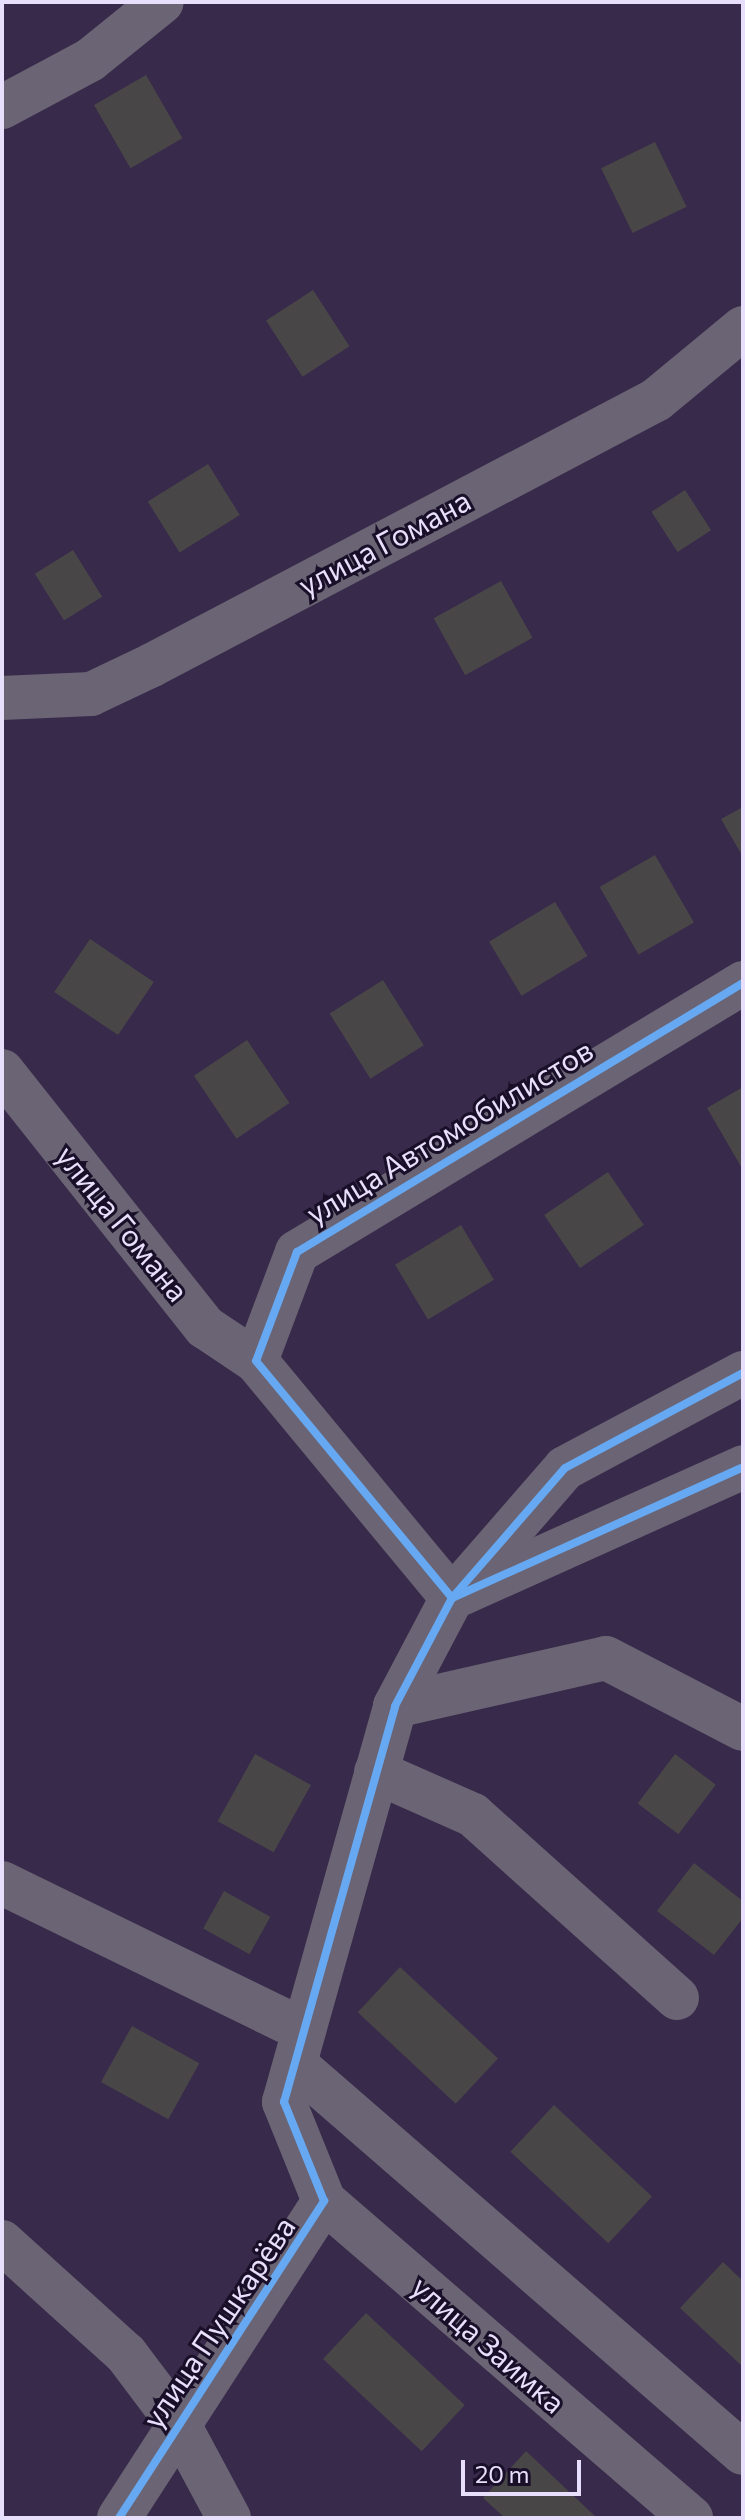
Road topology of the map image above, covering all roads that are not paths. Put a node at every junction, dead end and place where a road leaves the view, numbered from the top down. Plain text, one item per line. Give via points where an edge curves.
1 (162, 2) edge
2 (2, 107) edge
3 (743, 328) edge
4 (2, 698) edge
5 (743, 983) edge
6 (2, 1071) edge
7 (256, 1361) junction
8 (743, 1373) edge
9 (743, 1467) edge
10 (452, 1598) junction
11 (395, 1706) junction
12 (743, 1729) edge
13 (376, 1772) junction
14 (2, 1883) edge
15 (677, 1998) dead end
16 (294, 2066) junction
17 (324, 2201) junction
18 (2, 2242) edge
19 (178, 2423) junction
20 (743, 2453) edge
21 (119, 2518) edge
22 (229, 2518) edge
23 (691, 2518) edge

1 - 2 street via 90,60
3 - 4 street, улица Гомана via 656,400 152,665 91,694
5 - 7 street, улица Автомобилистов via 297,1252
6 - 7 street, улица Гомана via 205,1327
7 - 10 street
8 - 10 street via 565,1468
9 - 10 street
10 - 11 street
11 - 12 street via 606,1658
11 - 13 street
13 - 15 street via 473,1815
13 - 16 street
14 - 16 street
16 - 17 street, улица Пушкарёва
16 - 20 street
17 - 19 street, улица Пушкарёва
17 - 23 street, улица Заимка
18 - 19 street via 126,2354
19 - 21 street, улица Пушкарёва
19 - 22 street

